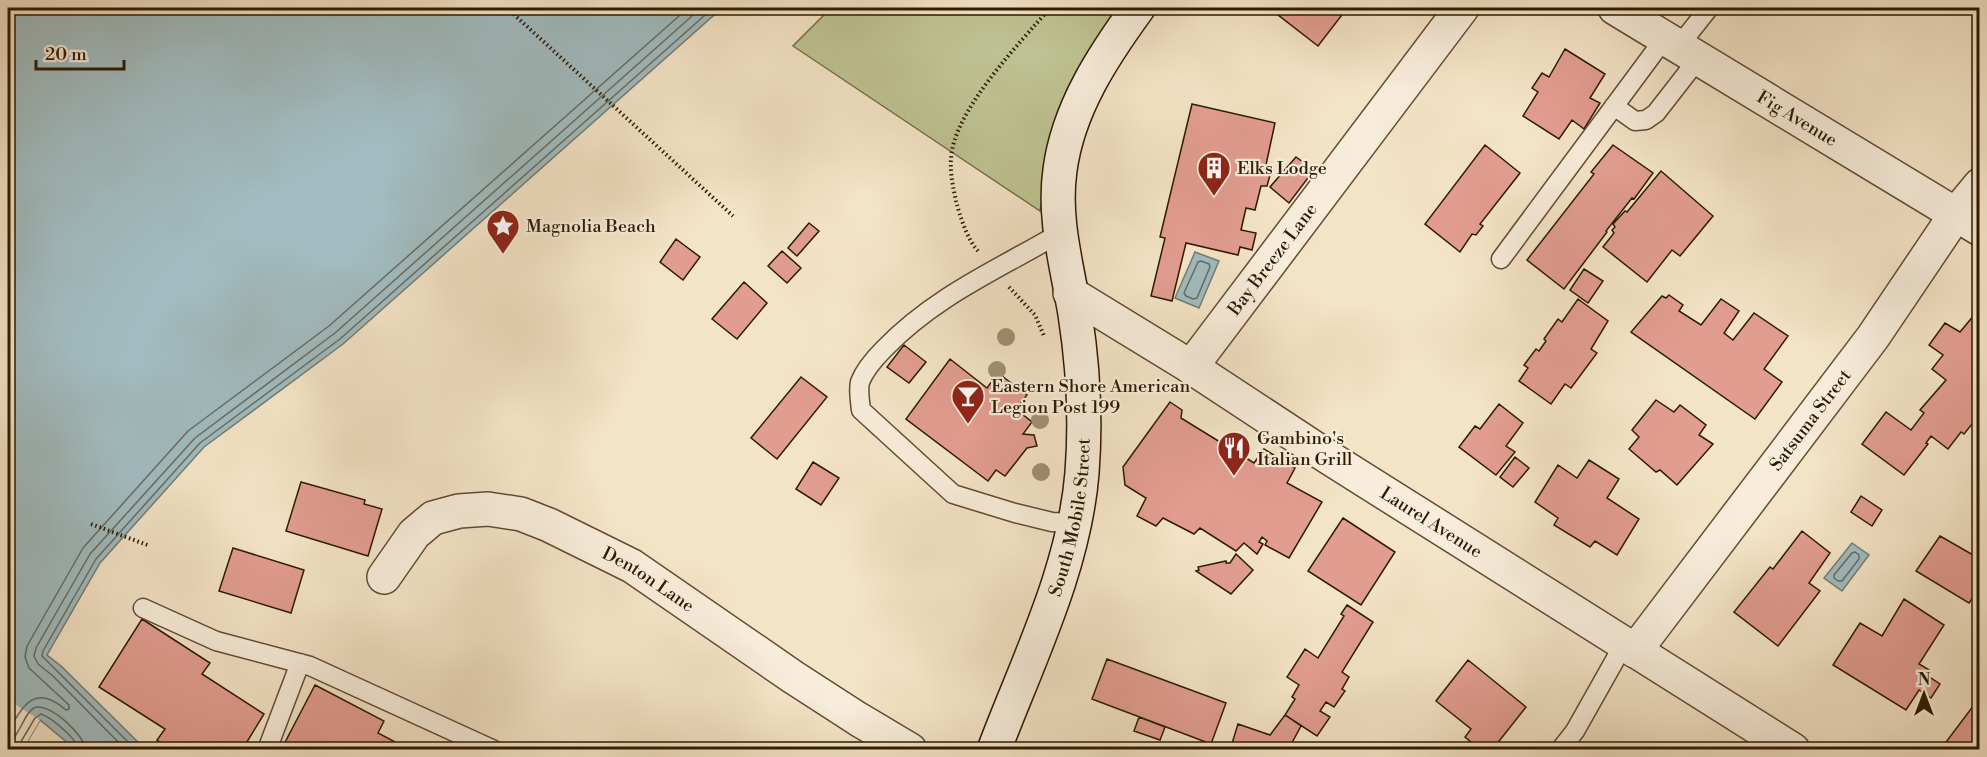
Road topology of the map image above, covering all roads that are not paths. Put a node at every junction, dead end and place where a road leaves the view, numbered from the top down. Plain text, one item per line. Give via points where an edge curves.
1 (1138, 8) edge
2 (1462, 8) edge
3 (1615, 8) edge
4 (1709, 8) edge
5 (1680, 48) junction
6 (1614, 106) junction
7 (1980, 185) edge
8 (1968, 222) edge
9 (1060, 233) junction
10 (1501, 260) dead end
11 (1070, 293) junction
12 (1191, 367) junction
13 (1073, 523) junction
14 (384, 577) dead end
15 (143, 608) dead end
16 (1630, 647) junction
17 (300, 663) junction
18 (267, 750) edge
19 (494, 750) edge
20 (910, 750) edge
21 (994, 750) edge
22 (1560, 750) edge
23 (1792, 750) edge

1 - 9 street, South Mobile Street via 1098,67 1067,138 1060,170
2 - 12 street, Bay Breeze Lane
3 - 5 street, Fig Avenue
4 - 5 lane
5 - 6 lane
5 - 6 lane via 1656,112 1635,122
5 - 8 street, Fig Avenue
6 - 10 lane
7 - 8 street, Satsuma Street
8 - 16 street, Satsuma Street
9 - 11 street, South Mobile Street
9 - 13 lane via 947,296 913,322 869,365 860,384 861,410 952,494 1052,522
11 - 12 street, Laurel Avenue
11 - 13 street, South Mobile Street via 1081,368 1083,424 1082,474
12 - 16 street, Laurel Avenue
13 - 21 street, South Mobile Street via 1045,623
14 - 20 street, Denton Lane via 414,534 433,518 488,509 521,514 632,566 802,683
15 - 17 lane via 216,641
16 - 22 lane
16 - 23 street, Laurel Avenue
17 - 18 lane
17 - 19 lane

